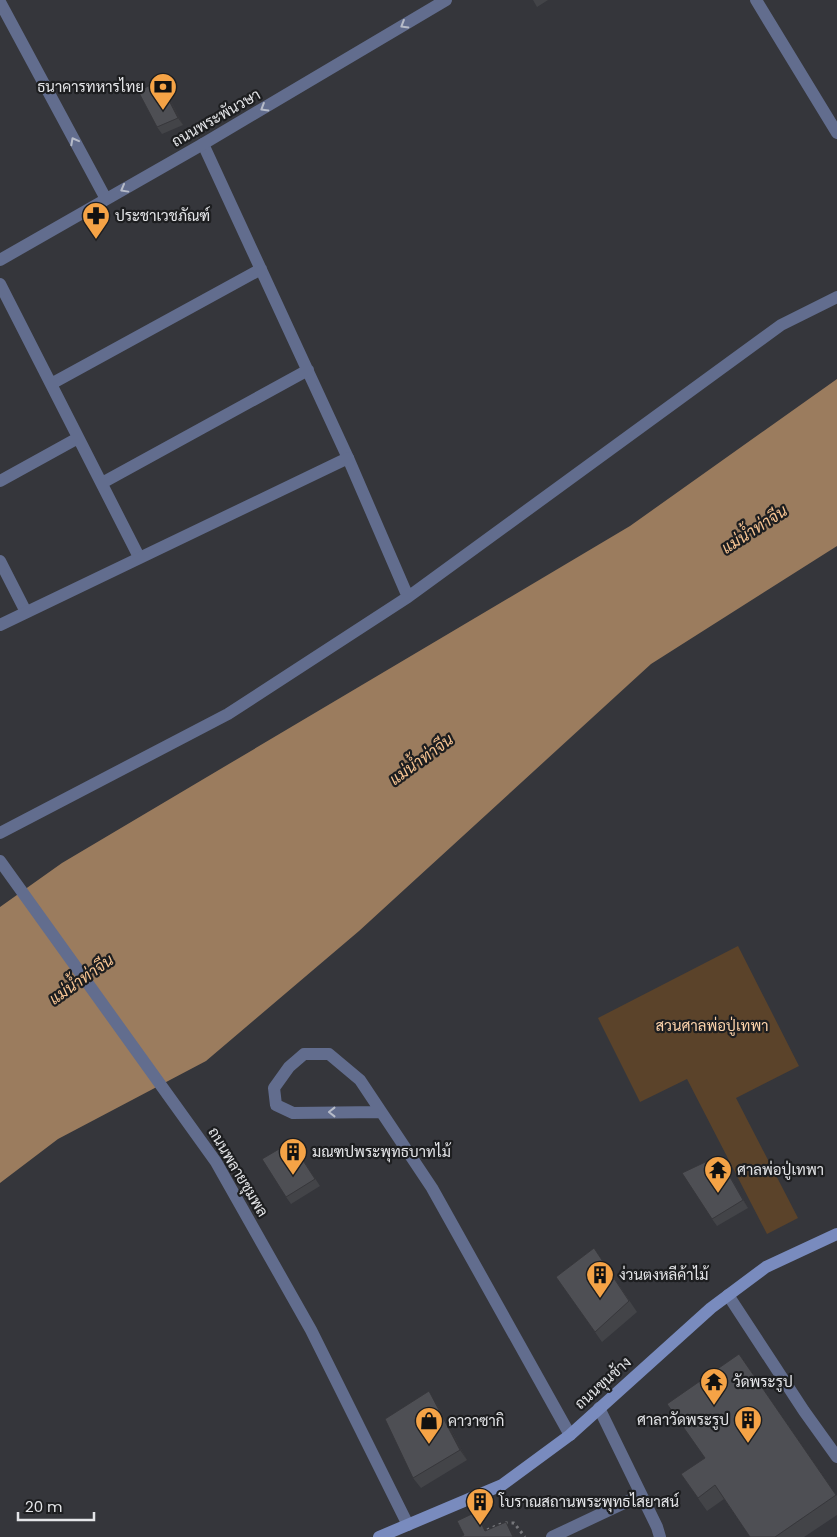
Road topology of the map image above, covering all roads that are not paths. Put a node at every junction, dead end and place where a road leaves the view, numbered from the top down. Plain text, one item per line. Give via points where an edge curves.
1 (446, 0) edge
2 (756, 0) edge
3 (0, 2) edge
4 (837, 134) edge
5 (203, 144) junction
6 (106, 199) junction
7 (0, 260) edge
8 (261, 270) junction
9 (0, 284) edge
10 (837, 297) edge
11 (308, 370) junction
12 (51, 384) junction
13 (78, 438) junction
14 (348, 458) junction
15 (0, 481) edge
16 (102, 483) junction
17 (139, 557) junction
18 (0, 561) edge
19 (408, 597) junction
20 (26, 612) junction
21 (0, 624) edge
22 (0, 833) edge
23 (0, 861) edge
24 (381, 1112) junction
25 (837, 1234) edge
26 (728, 1295) junction
27 (599, 1408) junction
28 (570, 1435) junction
29 (837, 1457) edge
30 (641, 1495) junction
31 (408, 1526) junction
32 (379, 1537) edge
33 (552, 1537) edge
34 (660, 1537) edge

1 -> 5 street, ถนนพระพันวษา
2 - 4 street
6 -> 3 street
5 -> 6 street, ถนนพระพันวษา
5 - 8 street
6 - 7 street, ถนนพระพันวษา
8 - 11 street
8 - 12 street
9 - 12 street
10 - 19 street via 781,325
11 - 14 street
11 - 16 street
12 - 13 street
13 - 15 street
13 - 16 street
14 - 17 street
14 - 19 street
16 - 17 street
17 - 20 street
18 - 20 street
19 - 22 street via 228,714
20 - 21 street
23 - 31 street, ถนนพลายชุมพล via 216,1162 311,1330
24 -> 24 street via 293,1113 276,1105 274,1088 289,1067 304,1054 329,1054 360,1080
24 - 28 street via 432,1188
25 - 26 main road, ถนนขุนช้าง via 766,1267
26 - 27 main road, ถนนขุนช้าง
26 - 29 street
27 - 28 main road, ถนนขุนช้าง
27 - 30 street
28 - 31 main road, ถนนขุนช้าง via 502,1485
30 - 33 street
30 - 34 street
31 - 32 main road, ถนนขุนช้าง

